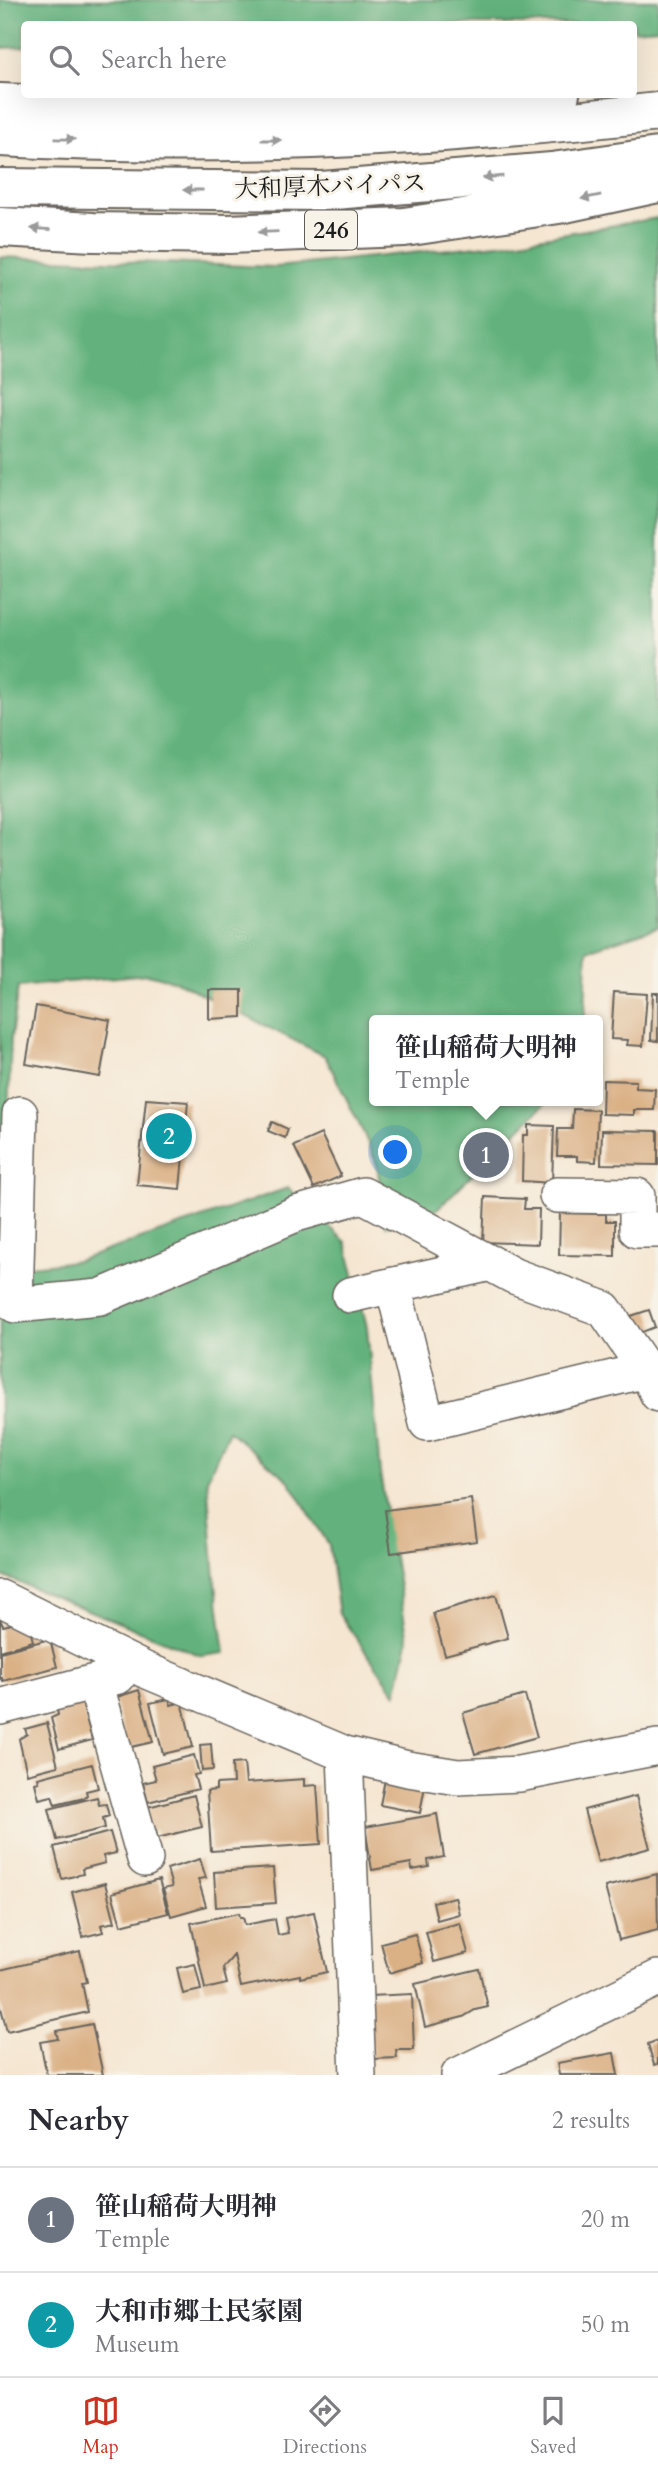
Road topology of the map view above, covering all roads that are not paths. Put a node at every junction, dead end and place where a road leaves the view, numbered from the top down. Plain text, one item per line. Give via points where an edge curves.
1 (658, 87) edge
2 (637, 89) edge
3 (484, 98) edge
4 (0, 103) edge
5 (658, 112) edge
6 (0, 137) edge
7 (658, 157) edge
8 (658, 183) edge
9 (0, 188) edge
10 (0, 227) edge
11 (20, 1114) dead end
12 (557, 1195) dead end
13 (658, 1230) edge
14 (491, 1263) junction
15 (393, 1285) junction
16 (350, 1295) dead end
17 (652, 1382) edge
18 (0, 1598) edge
19 (143, 1669) junction
20 (95, 1682) junction
21 (0, 1707) edge
22 (658, 1747) edge
23 (345, 1754) junction
24 (145, 1859) dead end
25 (658, 1978) edge
26 (358, 2075) edge
27 (459, 2075) edge

1 - 2 highway
3 - 4 highway via 158,109
6 -> 5 highway, 大和厚木バイパス via 315,140 547,125
7 -> 9 highway, 大和厚木バイパス / 246 via 552,172 322,191
8 -> 10 highway, 246 via 565,203 404,227 229,234
11 - 14 street via 15,1305 100,1297 296,1214 363,1195
12 - 13 street via 637,1196 637,1230
14 - 15 street
14 - 17 street via 604,1309
15 - 16 street
15 - 17 street via 427,1423
18 - 19 street
19 - 20 street
19 - 23 street
20 - 21 street
20 - 24 street
22 - 23 street via 519,1774 458,1777
23 - 26 street
25 - 27 street

